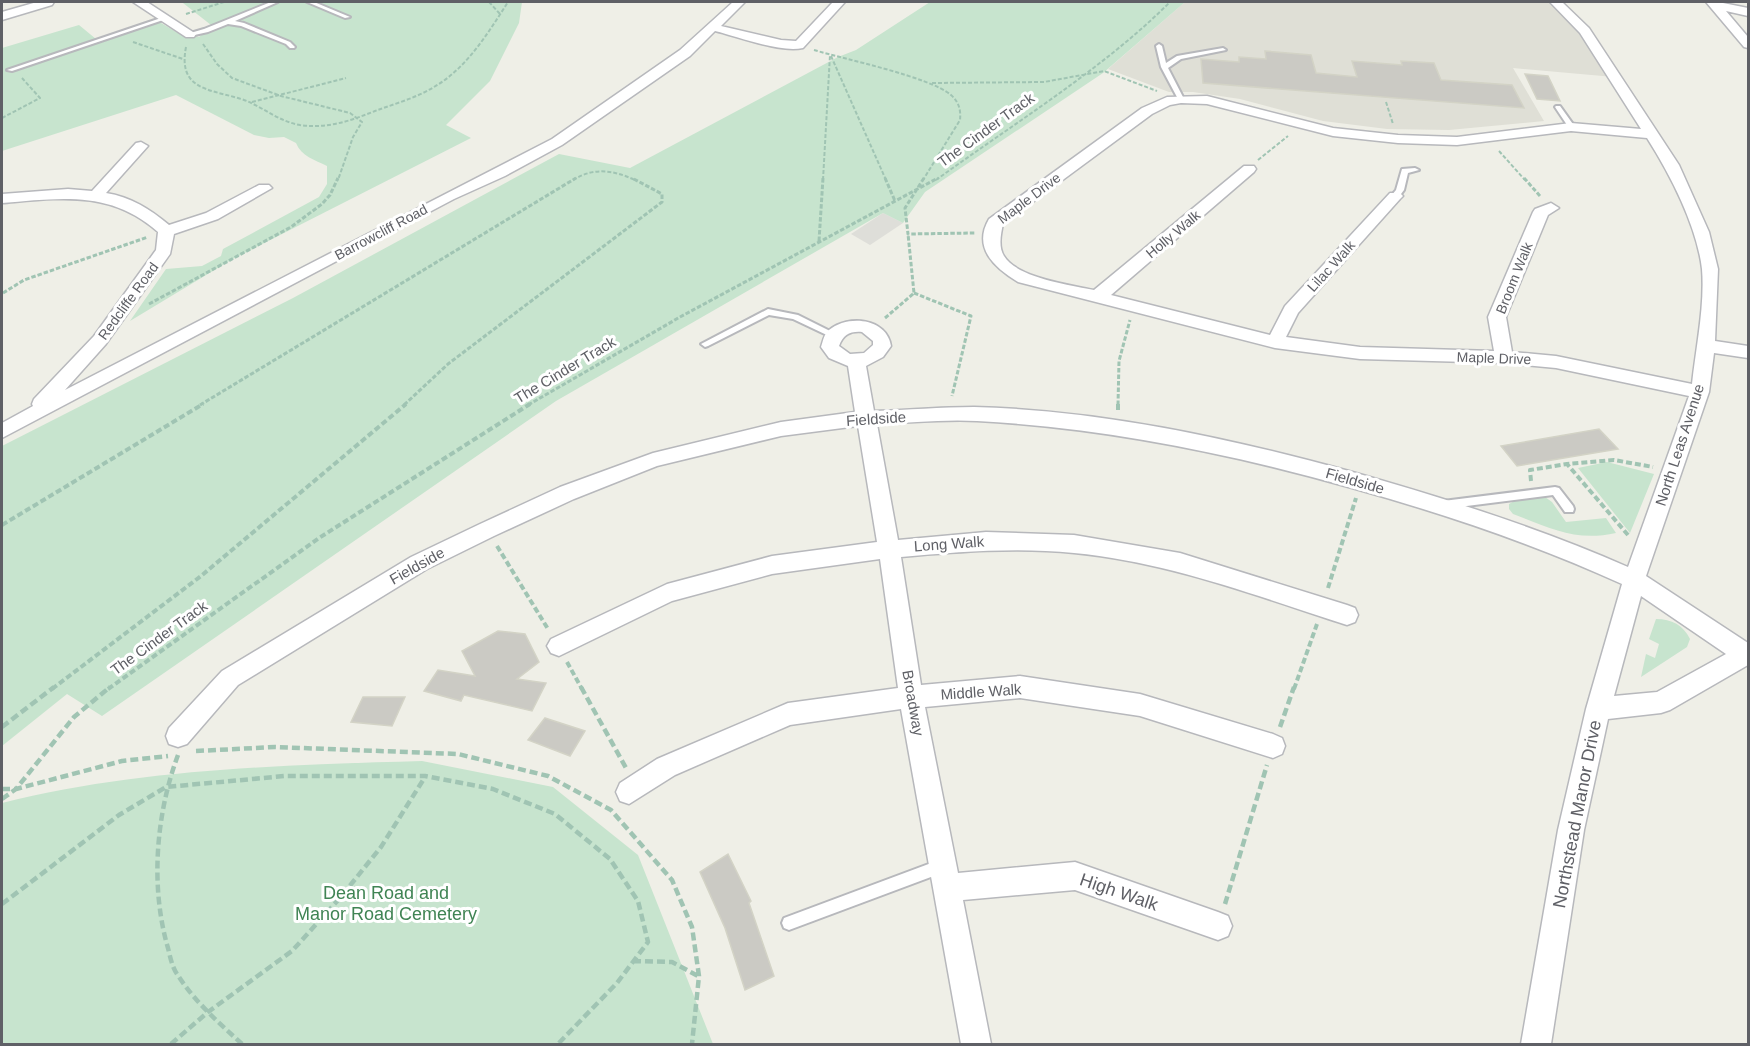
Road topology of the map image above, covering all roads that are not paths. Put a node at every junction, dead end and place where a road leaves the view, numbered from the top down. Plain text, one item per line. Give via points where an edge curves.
1 (48, 2) edge
2 (139, 2) edge
3 (275, 2) edge
4 (310, 2) edge
5 (739, 2) edge
6 (840, 2) edge
7 (1556, 2) edge
8 (1714, 3) edge
9 (1749, 12) edge
10 (2, 16) edge
11 (347, 17) dead end
12 (167, 19) junction
13 (228, 22) junction
14 (712, 27) junction
15 (190, 34) joint
16 (1749, 44) edge
17 (1159, 46) dead end
18 (292, 47) dead end
19 (1223, 50) dead end
20 (1164, 67) junction
21 (11, 70) road end
22 (1174, 100) junction
23 (1558, 107) dead end
24 (1571, 128) junction
25 (1652, 134) junction
26 (141, 146) dead end
27 (1250, 169) road end
28 (1415, 170) dead end
29 (264, 188) dead end
30 (96, 195) junction
31 (1395, 196) joint
32 (8, 197) edge
33 (1551, 208) road end
34 (2, 209) edge
35 (166, 231) junction
36 (1096, 298) junction
37 (834, 335) junction
38 (1275, 342) junction
39 (705, 344) dead end
40 (1706, 346) junction
41 (1749, 352) edge
42 (1504, 357) junction
43 (856, 361) junction
44 (1700, 392) junction
45 (32, 415) junction
46 (866, 418) junction
47 (2, 431) edge
48 (1442, 505) junction
49 (1569, 509) dead end
50 (889, 549) junction
51 (1634, 580) junction
52 (1347, 615) dead end
53 (559, 646) dead end
54 (1748, 654) edge
55 (911, 697) junction
56 (1598, 709) junction
57 (178, 746) road end
58 (1273, 746) road end
59 (629, 792) dead end
60 (944, 877) junction
61 (789, 923) dead end
62 (1218, 926) road end
63 (976, 1044) edge
64 (1536, 1044) edge

1 - 10 street
2 - 12 street
3 - 13 lane
4 - 11 lane
5 - 14 street, Barrowcliff Road
6 - 14 street via 799,45
7 - 25 street, North Leas Avenue via 1585,31
8 - 9 street
8 - 16 street
12 - 15 street
12 - 21 lane
13 - 15 lane
13 - 18 lane via 242,24
14 - 45 street, Barrowcliff Road via 685,53 557,142
17 - 20 lane
19 - 20 lane via 1179,57
20 - 22 lane
22 - 24 street via 1208,100 1332,132 1398,139 1457,141
22 - 36 street, Maple Drive via 1147,111 994,222 991,245 999,264 1024,278
23 - 24 lane
24 - 25 street
25 - 40 street, North Leas Avenue via 1672,165 1701,232 1710,269
26 - 30 street
27 - 36 street, Holly Walk
28 - 31 lane via 1405,171
29 - 35 street via 212,216
30 - 32 street
30 - 35 street via 126,202 152,215
31 - 38 street, Lilac Walk via 1291,310
32 - 34 street
33 - 42 street, Broom Walk via 1541,212 1497,317
35 - 45 street, Redcliffe Road via 164,250 100,340
36 - 38 street, Maple Drive
37 - 39 lane via 795,317 768,312
37 - 43 street via 830,346 834,352
37 - 43 street via 852,326 873,330 882,340 873,357
38 - 42 street, Maple Drive via 1360,353
40 - 41 street
40 - 44 street, North Leas Avenue
42 - 44 street, Maple Drive via 1556,362
43 - 46 street, Broadway
44 - 51 street, North Leas Avenue
45 - 47 street, Barrowcliff Road
46 - 48 street, Fieldside via 974,414 1117,429 1288,462
46 - 50 street, Broadway
46 - 57 street, Fieldside via 781,429 653,460 488,530 410,569 230,678
48 - 49 lane via 1555,491
48 - 51 street, Fieldside via 1563,548
50 - 52 street, Long Walk via 986,541 1074,544 1180,562
50 - 53 street, Long Walk via 772,565 668,593
50 - 55 street, Broadway
51 - 54 street, Fieldside
51 - 56 street, North Leas Avenue
54 - 56 street, Northstead Manor Drive via 1661,702
55 - 58 street, Middle Walk via 1020,687 1140,705
55 - 59 street, Middle Walk via 788,714 666,767
55 - 60 street, Broadway
56 - 64 street, Northstead Manor Drive via 1571,830
60 - 61 lane
60 - 62 street, High Walk via 1075,876
60 - 63 street, Broadway

